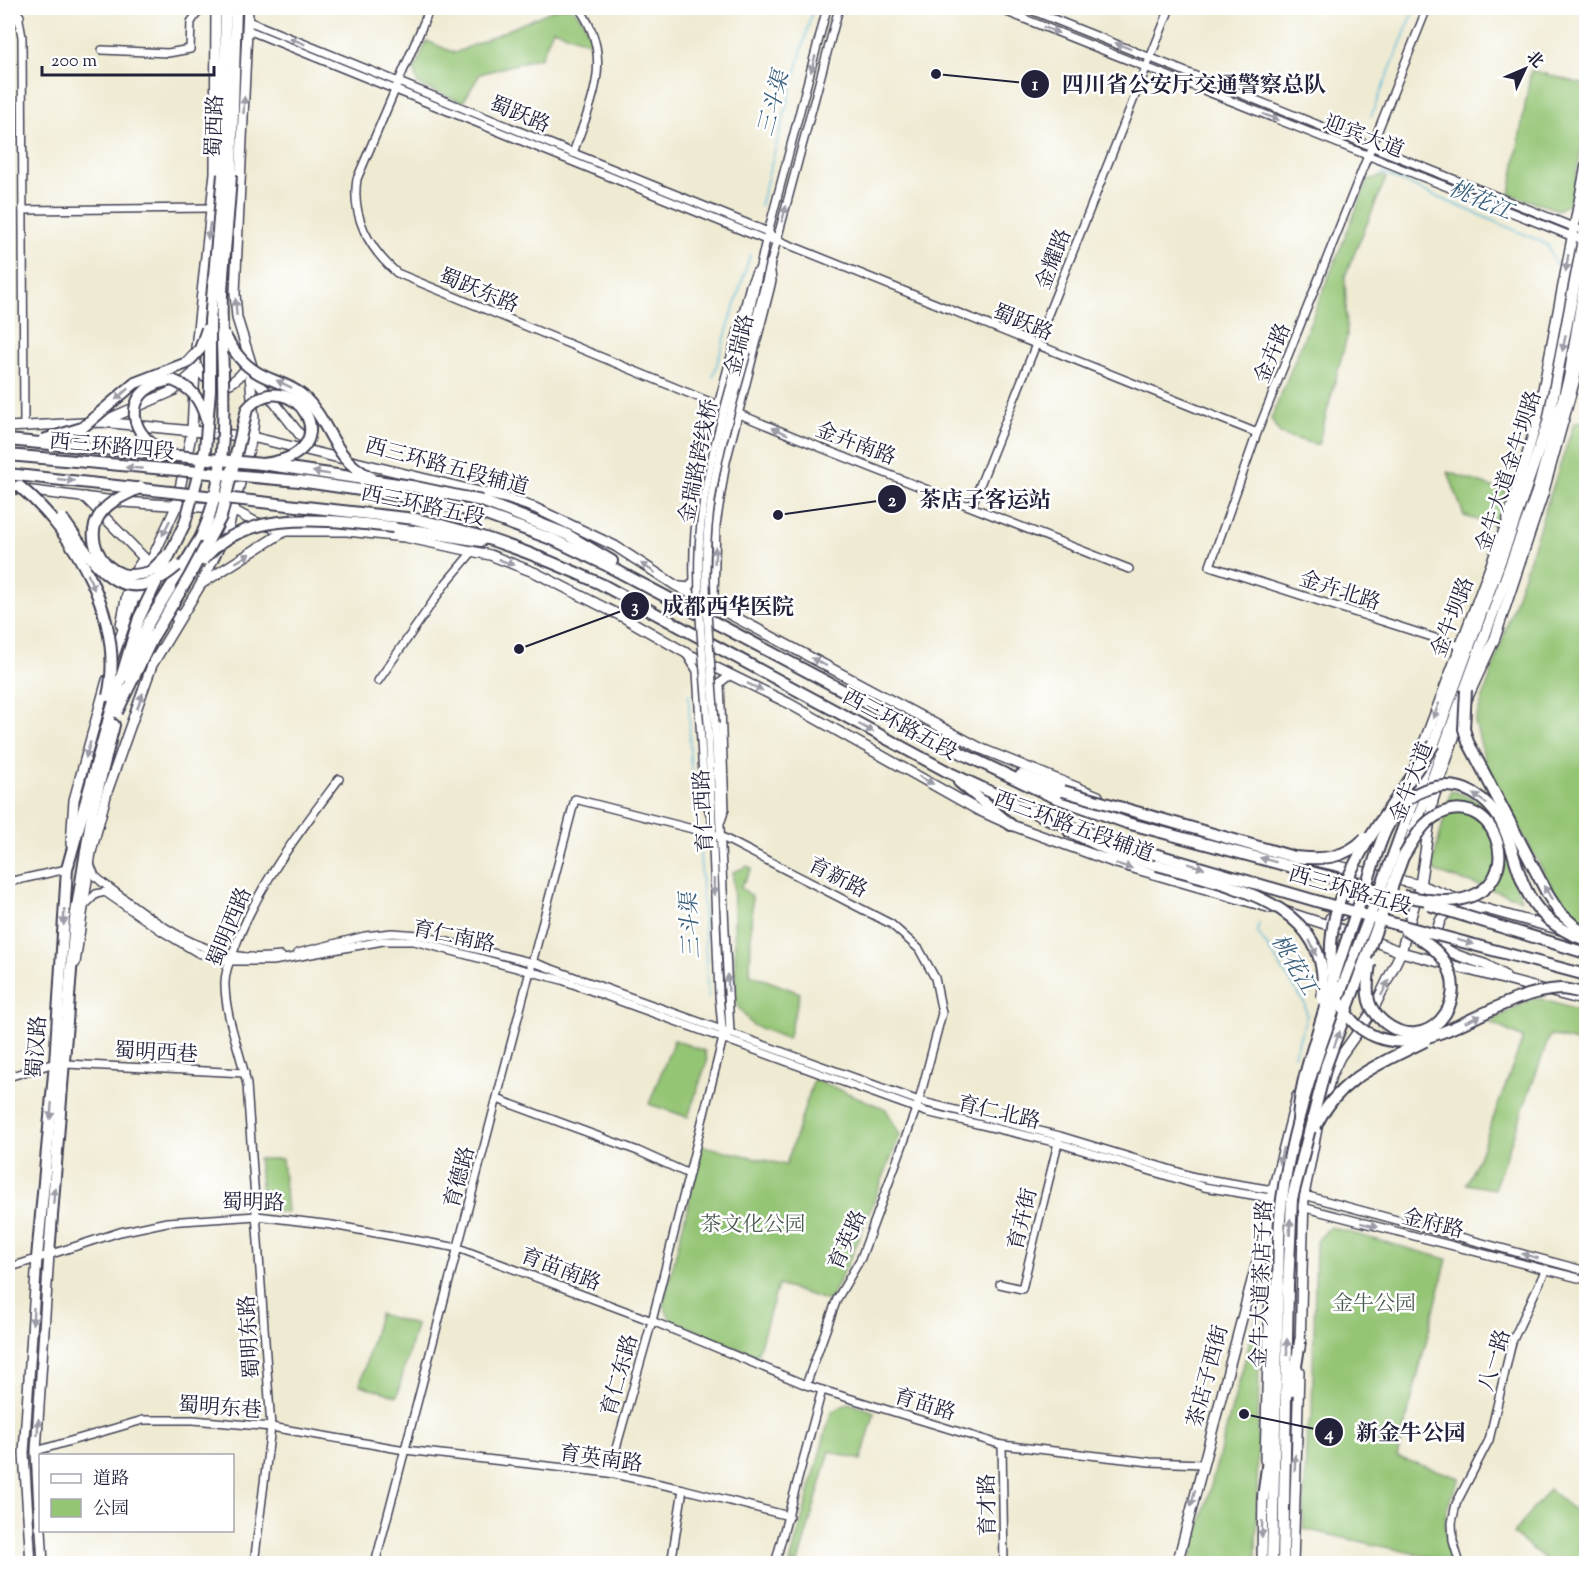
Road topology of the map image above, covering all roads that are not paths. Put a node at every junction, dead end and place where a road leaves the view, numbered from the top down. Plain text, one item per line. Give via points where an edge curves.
1 (17, 8) edge
2 (201, 8) edge
3 (216, 8) edge
4 (226, 8) edge
5 (236, 8) edge
6 (248, 8) edge
7 (430, 8) edge
8 (579, 8) edge
9 (827, 8) edge
10 (839, 8) edge
11 (997, 8) edge
12 (1026, 8) edge
13 (1170, 8) edge
14 (1427, 8) edge
15 (20, 16) junction
16 (8, 21) edge
17 (248, 26) junction
18 (102, 50) dead end
19 (1150, 57) junction
20 (1145, 68) junction
21 (398, 86) junction
22 (234, 135) junction
23 (1372, 146) junction
24 (573, 153) junction
25 (1369, 155) junction
26 (240, 163) junction
27 (1587, 165) edge
28 (223, 174) junction
29 (211, 208) junction
30 (23, 210) junction
31 (1572, 232) junction
32 (1586, 233) edge
33 (767, 236) junction
34 (777, 240) junction
35 (761, 261) junction
36 (770, 263) junction
37 (1587, 275) edge
38 (1587, 312) edge
39 (210, 321) junction
40 (223, 333) junction
41 (1037, 345) junction
42 (744, 351) junction
43 (249, 364) junction
44 (196, 368) junction
45 (718, 405) junction
46 (1566, 411) junction
47 (739, 413) junction
48 (102, 422) junction
49 (1556, 423) junction
50 (8, 427) edge
51 (24, 427) junction
52 (192, 431) junction
53 (214, 431) junction
54 (1257, 433) junction
55 (252, 437) junction
56 (8, 440) edge
57 (30, 442) junction
58 (312, 450) junction
59 (167, 453) junction
60 (8, 456) edge
61 (262, 464) junction
62 (8, 474) edge
63 (213, 475) joint
64 (381, 482) junction
65 (11, 486) edge
66 (1527, 486) junction
67 (142, 487) junction
68 (207, 494) joint
69 (1543, 494) junction
70 (85, 497) junction
71 (1513, 503) junction
72 (1533, 504) junction
73 (972, 505) junction
74 (176, 507) junction
75 (231, 509) junction
76 (185, 524) junction
77 (285, 531) junction
78 (201, 537) junction
79 (509, 545) junction
80 (473, 551) junction
81 (147, 560) junction
82 (1210, 566) joint
83 (1129, 569) dead end
84 (189, 577) junction
85 (633, 579) junction
86 (201, 585) junction
87 (675, 585) junction
88 (134, 598) junction
89 (722, 611) junction
90 (177, 620) junction
91 (1478, 621) joint
92 (1490, 626) joint
93 (119, 637) junction
94 (1460, 646) junction
95 (686, 653) junction
96 (730, 675) junction
97 (378, 681) dead end
98 (1466, 690) junction
99 (111, 718) junction
100 (711, 724) joint
101 (1434, 744) junction
102 (965, 755) junction
103 (950, 773) junction
104 (339, 778) dead end
105 (575, 799) joint
106 (1053, 821) junction
107 (716, 823) junction
108 (1011, 825) junction
109 (1376, 827) junction
110 (716, 836) junction
111 (1403, 857) junction
112 (68, 864) junction
113 (90, 864) junction
114 (1341, 869) junction
115 (1374, 876) junction
116 (8, 882) edge
117 (1420, 885) junction
118 (1403, 896) junction
119 (84, 906) junction
120 (1492, 910) junction
121 (1304, 917) junction
122 (1392, 923) junction
123 (1356, 934) junction
124 (1587, 938) edge
125 (1360, 945) joint
126 (1371, 952) junction
127 (1401, 952) junction
128 (1587, 953) edge
129 (231, 958) junction
130 (1346, 961) joint
131 (531, 967) junction
132 (1587, 975) edge
133 (71, 981) junction
134 (1513, 981) junction
135 (1587, 994) edge
136 (1587, 1001) edge
137 (1441, 1033) junction
138 (725, 1034) junction
139 (1317, 1035) junction
140 (61, 1064) junction
141 (245, 1074) junction
142 (8, 1077) edge
143 (497, 1098) junction
144 (918, 1105) junction
145 (1298, 1122) junction
146 (1059, 1140) junction
147 (1305, 1146) junction
148 (689, 1174) junction
149 (1273, 1194) junction
150 (1304, 1195) junction
151 (1304, 1209) junction
152 (257, 1216) junction
153 (458, 1248) junction
154 (49, 1254) junction
155 (37, 1258) junction
156 (8, 1268) edge
157 (1546, 1269) junction
158 (1587, 1271) edge
159 (1587, 1280) edge
160 (1000, 1284) dead end
161 (1283, 1286) junction
162 (652, 1321) junction
163 (1300, 1341) junction
164 (1277, 1383) junction
165 (806, 1385) junction
166 (822, 1390) junction
167 (1286, 1426) junction
168 (271, 1427) junction
169 (1002, 1445) junction
170 (405, 1450) junction
171 (36, 1452) junction
172 (1202, 1464) junction
173 (609, 1473) junction
174 (683, 1489) junction
175 (39, 1498) edge
176 (1263, 1498) junction
177 (789, 1516) junction
178 (41, 1532) edge
179 (31, 1563) edge
180 (43, 1563) edge
181 (254, 1563) edge
182 (375, 1563) edge
183 (671, 1563) edge
184 (775, 1563) edge
185 (1004, 1563) edge
186 (1177, 1563) edge
187 (1262, 1563) edge
188 (1272, 1563) edge
189 (1283, 1563) edge
190 (1293, 1563) edge
191 (1460, 1563) edge

1 - 15 street
2 - 18 street via 190,22 190,50
3 - 28 main road, 蜀西路
4 - 28 highway, 蜀西路
5 - 22 highway, 蜀西路
6 - 17 main road, 蜀西路
7 - 21 street, 蜀跃东路
8 - 24 street via 595,37 599,58 597,80
9 -> 33 street, 金瑞路
34 -> 10 street, 金瑞路
11 -> 20 street, 迎宾大道
19 -> 12 street, 迎宾大道
13 - 19 street, 金耀路
14 - 23 street, 金卉路
15 - 16 street
15 - 30 street
17 - 21 street, 蜀跃路
26 -> 17 main road, 蜀西路
19 - 20 street, 金耀路
19 - 23 street, 迎宾大道
20 -> 25 street, 迎宾大道
20 - 41 street, 金耀路
21 - 24 street, 蜀跃路
21 - 33 street, 蜀跃路
21 - 45 street, 蜀跃东路 via 357,179 355,193 356,212 363,229 387,264 408,279
22 - 26 highway
22 - 28 highway, 蜀西路
23 - 25 street, 金卉路
23 - 31 street, 迎宾大道
24 - 33 street, 蜀跃路
25 - 31 street, 迎宾大道
25 - 54 street, 金卉路
43 -> 26 main road, 蜀西路 via 235,294
27 - 31 main road, 金牛坝路
28 - 29 main road
28 - 39 highway, bridge
28 - 40 highway, bridge
29 - 30 street
29 -> 44 main road
30 - 51 street
31 - 32 street, 迎宾大道
31 -> 71 main road, 金牛坝路 via 1537,421
32 -> 66 highway, 金牛大道金牛坝路 via 1548,422
33 - 34 street, 蜀跃路
33 - 35 street, 金瑞路
34 - 36 street, 金瑞路
34 - 41 street, 蜀跃路
35 - 42 street, 金瑞路
35 - 45 street, 金瑞路 via 750,285
36 - 42 street, 金瑞路
36 - 47 street, 金瑞路 via 772,280
37 - 49 highway, 金牛大道金牛坝路 via 1569,378
38 - 46 main road
39 - 53 highway, bridge
39 -> 57 highway, bridge via 200,349 187,363 135,383 82,428
64 -> 40 highway, bridge via 345,461 312,405 290,386 241,361
40 - 78 highway, bridge via 225,402 221,447 215,488
41 - 54 street, 蜀跃路
41 - 73 street, 金耀路
42 - 100 street, 金瑞路跨线桥, bridge via 709,518 706,554
43 - 44 main road via 240,378 220,386 209,382
43 - 55 main road
43 - 58 main road via 256,379
44 - 48 main road via 173,392
44 - 52 main road
45 - 47 street, 蜀跃东路
45 - 87 street, 金瑞路 via 696,504 694,580 689,587
46 - 49 main road
46 - 69 main road
73 -> 47 street, 金卉南路
89 -> 47 street, 金瑞路 via 714,596 716,525
48 - 51 main road
48 - 52 main road, 西三环路五段辅道
49 - 72 highway, 金牛大道金牛坝路
50 - 51 main road
52 - 53 main road, 西三环路五段辅道
52 - 74 main road
53 - 55 main road, 西三环路五段辅道
53 - 59 highway, bridge via 198,398 188,387 172,380 150,387 137,403 135,422 144,439
53 - 76 highway, bridge
54 - 82 street, 金卉路
55 - 58 main road, 西三环路五段辅道
55 - 75 main road
56 - 57 highway, bridge
57 - 59 highway, bridge
87 -> 58 main road, 西三环路五段辅道 via 615,546 535,508 484,491
59 - 61 highway, bridge
63 -> 60 highway, 西三环路四段, bridge
64 -> 61 highway, bridge
61 - 84 highway, bridge via 294,457 308,441 310,430 304,410 276,394 256,399 248,409 221,517
62 -> 67 highway, 西三环路四段, bridge
63 - 85 highway, 西三环路五段, bridge via 299,481 422,499 486,515
64 - 85 highway, bridge via 482,501 566,534 612,561
65 - 70 main road, 西三环路五段辅道
65 - 78 highway, bridge via 52,507 93,562 119,582 132,586 163,577
65 -> 99 highway, bridge via 42,506 57,522 88,575 105,620 112,654
66 - 71 main road
66 - 91 highway, 金牛大道金牛坝路
67 - 68 highway, 西三环路四段, bridge
67 - 76 highway, bridge via 109,504 98,517 95,546 112,569 124,574 150,572 166,556
68 - 79 highway, 西三环路五段, bridge via 415,519
69 - 72 main road
69 - 117 main road via 1495,638 1467,699 1433,800
70 - 74 main road, 西三环路五段辅道
70 - 81 main road
71 - 94 main road, 金牛坝路
72 - 92 highway, 金牛大道金牛坝路
73 - 83 street, 金卉南路
74 - 75 main road, 西三环路五段辅道
74 -> 81 main road
75 - 77 main road, 西三环路五段辅道
75 - 86 main road via 228,529
76 - 99 highway, bridge via 139,618
77 - 80 main road, 西三环路五段辅道 via 347,531
86 -> 77 main road
78 - 99 highway, bridge via 137,647
79 - 84 highway, bridge via 393,527 279,523 244,530 210,551
79 -> 103 highway, 西三环路五段 via 601,584
80 -> 95 main road, 西三环路五段辅道 via 536,573
80 - 97 street
81 - 88 main road
81 - 93 main road via 130,579
82 - 94 street, 金卉北路
84 - 99 highway, bridge
85 - 102 highway, 西三环路五段
86 - 90 main road
87 - 89 main road, 西三环路五段辅道
88 - 90 main road via 152,593 161,597 175,609
88 - 93 main road
114 -> 89 main road, 西三环路五段辅道 via 1152,814 1023,767
113 -> 90 main road via 107,792 152,665
91 - 101 highway, 金牛大道
92 - 98 highway, 金牛大道
93 -> 112 main road via 74,800
94 -> 115 main road, 金牛坝路
95 - 96 main road, 西三环路五段辅道
95 - 107 street via 697,671 704,794
96 - 107 street via 720,683 725,809
96 -> 108 main road, 西三环路五段辅道
98 - 111 highway, 金牛大道, bridge
124 -> 98 highway, bridge via 1559,912 1548,895 1474,756 1464,729
99 - 112 highway, 蜀汉路 via 99,748
99 - 133 highway, 蜀汉路 via 84,854
100 - 107 street, 育仁西路
101 - 109 highway, bridge
101 - 125 highway, 金牛大道, bridge
102 - 109 highway, bridge via 1063,791 1294,857 1317,859 1346,853
118 -> 102 highway, 西三环路五段, bridge via 1127,823 1049,795
103 - 106 highway, 西三环路五段
103 - 108 highway
104 - 129 street, 蜀明西路 via 271,870 249,910
105 - 110 street, 育新路
105 - 131 street, 育德路
106 -> 122 highway, 西三环路五段, bridge
106 -> 139 highway, bridge via 1094,845 1252,892 1293,918 1306,934 1322,970
107 - 110 street, 育仁西路
108 -> 121 main road, 西三环路五段辅道 via 1116,863
109 - 137 highway, bridge via 1338,904 1330,953 1336,994 1353,1022 1377,1037 1394,1042
110 - 138 street, 育仁西路
110 - 144 street, 育新路 via 891,924 919,950 934,978 942,1013
111 - 118 highway, bridge via 1429,821 1453,810 1470,811 1484,819 1494,830 1502,856 1496,873 1473,895 1439,901
111 - 126 highway, 金牛大道, bridge
112 - 116 street
112 -> 140 highway, 蜀汉路
113 - 119 main road
113 - 129 street via 103,883 161,925 202,948
114 - 115 main road, 西三环路五段辅道
114 - 121 main road via 1357,886 1348,911 1337,918
115 - 117 main road, 西三环路五段辅道
115 - 123 main road, 金牛坝路
117 - 120 main road, 西三环路五段辅道
117 - 127 main road
118 - 128 highway, 西三环路五段, bridge
119 - 129 street, 育仁南路 via 96,894 105,892 198,953
119 - 133 main road
120 - 124 main road, 西三环路五段辅道
120 - 134 main road via 1452,910 1445,914 1439,929 1441,945 1448,952 1486,965
121 - 123 main road, 西三环路五段辅道
122 - 126 highway, bridge via 1436,951 1452,976 1452,1003 1439,1023 1428,1030 1402,1032 1377,1016 1367,988
122 -> 132 highway, 西三环路五段, bridge
123 - 127 main road, 西三环路五段辅道
123 - 130 street
124 -> 139 highway, bridge via 1558,929 1534,905 1505,832 1486,802 1456,787 1414,794 1388,827 1338,962
125 - 145 highway, 金牛大道茶店子路, bridge
147 -> 126 highway, 金牛大道茶店子路, bridge via 1326,1066
127 - 134 main road, 西三环路五段辅道
150 -> 127 main road via 1331,1076 1372,1012
129 - 131 street, 育仁南路 via 273,961 373,942 414,941
129 - 141 street, 蜀明西路 via 225,987 232,1033
130 -> 149 main road via 1301,1084
131 - 138 street, 育仁南路
131 - 143 street, 育德路
133 - 140 highway, 蜀汉路
134 - 136 main road, 西三环路五段辅道
137 -> 135 highway, bridge via 1538,992 1562,989
137 - 147 highway, bridge via 1351,1081 1334,1095
138 - 144 street, 育仁北路
138 - 148 street, 育仁西路
139 - 145 highway, bridge via 1299,1093
140 - 141 street, 蜀明西巷
140 - 142 street, 蜀明西巷
154 -> 140 highway, 蜀汉路
140 -> 155 highway, 蜀汉路
141 - 152 street, 蜀明西路
143 - 148 street via 638,1150
143 - 153 street, 育德路
144 - 146 street, 育仁北路
144 - 165 street, 育英路 via 861,1258 837,1299
145 - 161 highway, 金牛大道茶店子路, bridge via 1282,1199
146 - 149 street, 育仁北路 via 1195,1178
146 - 160 street, 育卉街 via 1022,1288
161 -> 147 highway, 金牛大道茶店子路, bridge via 1292,1199
148 - 162 street, 育仁西路
149 - 150 main road, 金府路
149 - 151 street, 金府路
149 - 172 main road, 茶店子西街 via 1259,1262
149 - 176 main road
150 - 151 main road
158 -> 150 street, 金府路
151 -> 157 street, 金府路
151 - 163 main road
152 - 153 street, 蜀明路
152 - 154 street, 蜀明路 via 167,1222
152 - 168 street, 蜀明东路
153 - 162 street, 育苗南路
153 - 170 street, 育德路
154 - 155 street, 蜀明路
171 -> 154 main road, 蜀汉路
155 - 156 street, 蜀明路
155 -> 179 main road, 蜀汉路 via 24,1453
157 - 159 street, 金府路
157 - 191 street, 八一路 via 1512,1342 1489,1440 1456,1504 1453,1541
161 - 164 highway, 金牛大道茶店子路
167 -> 161 highway, 金牛大道茶店子路
162 - 165 street, 育苗路
162 - 173 street, 育仁东路
163 - 167 highway
190 -> 163 main road
164 - 176 highway
164 - 188 highway, 金牛大道茶店子路
165 - 166 street, 育苗路
166 - 169 street, 育苗路
166 - 177 street
167 - 189 highway, 金牛大道茶店子路
168 - 170 street, 蜀明东巷
168 - 171 street, 蜀明东巷 via 143,1420
168 - 181 street, 蜀明东路
169 - 172 street, 育苗路
169 - 185 street, 育才路
170 - 173 street, 育英南路
170 - 182 street, 育德路
171 - 175 main road, 蜀汉路
172 -> 186 main road, 茶店子西街
173 - 174 street, 育英南路
174 - 177 street, 育英南路
174 - 183 street
176 -> 187 main road
177 - 184 street
178 - 180 main road, 蜀汉路

